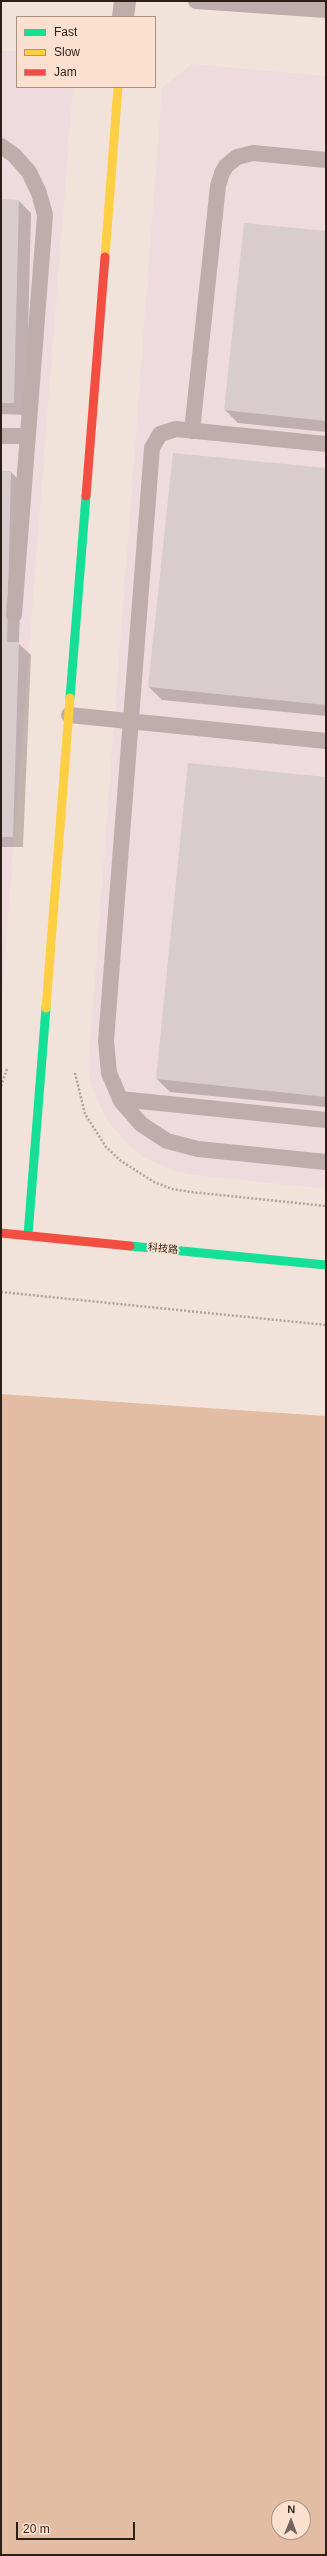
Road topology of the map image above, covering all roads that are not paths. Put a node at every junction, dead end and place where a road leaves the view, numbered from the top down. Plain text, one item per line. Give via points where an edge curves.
1 (125, 1) edge
2 (196, 1) edge
3 (326, 10) edge
4 (124, 16) edge
5 (118, 88) edge
6 (1, 146) edge
7 (326, 160) edge
8 (192, 431) junction
9 (1, 436) edge
10 (28, 436) junction
11 (326, 444) edge
12 (14, 615) dead end
13 (69, 715) junction
14 (131, 721) junction
15 (326, 741) edge
16 (120, 1099) junction
17 (326, 1120) edge
18 (326, 1162) edge
19 (1, 1233) edge
20 (28, 1235) junction
21 (326, 1266) edge

1 - 4 street
2 - 3 lane
5 - 13 street
6 - 10 lane via 30,172 40,193 45,215
7 - 8 lane via 253,153 237,157 222,172 218,186
8 - 11 lane
8 - 14 lane via 167,431 160,434 152,448
9 - 10 lane
10 - 12 lane
13 - 14 lane
13 - 20 street
14 - 15 lane
14 - 16 lane via 106,1041 109,1073
16 - 17 lane
16 - 18 lane via 141,1124 167,1141 182,1146
19 - 20 street, 科技路
20 - 21 street, 科技路

